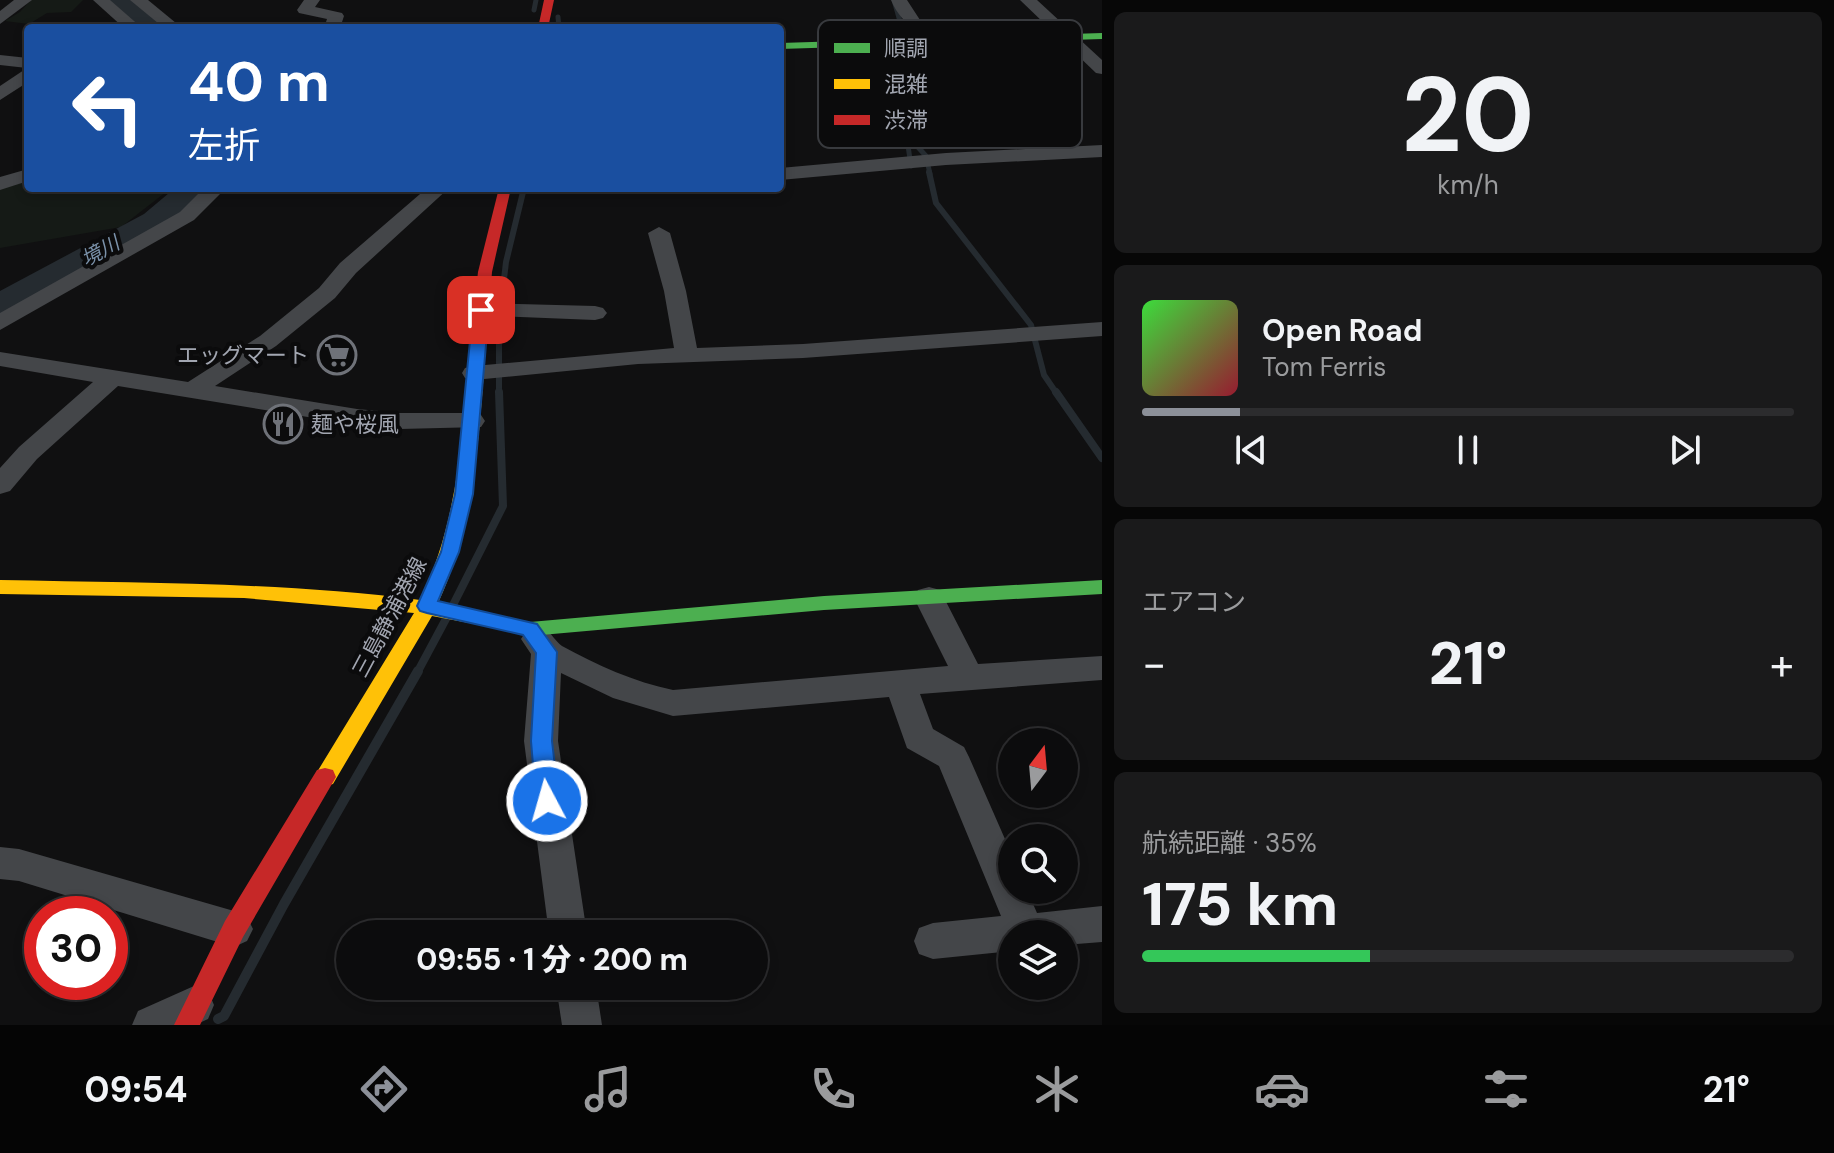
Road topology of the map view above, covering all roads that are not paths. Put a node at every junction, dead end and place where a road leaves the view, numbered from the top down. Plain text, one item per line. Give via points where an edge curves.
1 (24, 0) edge
2 (101, 0) edge
3 (138, 0) edge
4 (312, 0) edge
5 (549, 0) edge
6 (899, 0) edge
7 (1028, 0) edge
8 (0, 19) edge
9 (909, 20) edge
10 (1048, 20) edge
11 (129, 24) edge
12 (169, 24) edge
13 (333, 24) edge
14 (544, 24) edge
15 (1102, 36) edge
16 (1082, 37) edge
17 (818, 45) edge
18 (784, 46) edge
19 (1082, 52) edge
20 (0, 60) edge
21 (24, 63) edge
22 (1102, 69) edge
23 (24, 76) edge
24 (0, 95) edge
25 (1102, 151) edge
26 (784, 174) edge
27 (24, 176) edge
28 (0, 184) edge
29 (212, 192) edge
30 (434, 192) edge
31 (504, 192) edge
32 (659, 233) dead end
33 (481, 310) junction
34 (595, 313) dead end
35 (0, 323) edge
36 (1102, 329) edge
37 (687, 356) junction
38 (0, 359) edge
39 (474, 373) junction
40 (113, 377) junction
41 (191, 391) junction
42 (472, 421) junction
43 (0, 485) edge
44 (0, 587) edge
45 (1102, 587) edge
46 (929, 598) junction
47 (427, 606) junction
48 (538, 640) junction
49 (1102, 668) edge
50 (969, 677) junction
51 (901, 685) junction
52 (0, 863) edge
53 (566, 920) edge
54 (1021, 920) edge
55 (1102, 924) edge
56 (1078, 926) edge
57 (234, 929) junction
58 (998, 934) edge
59 (933, 941) dead end
60 (578, 1000) edge
61 (190, 1015) edge
62 (152, 1025) edge
63 (582, 1025) edge

1 - 8 street
2 - 11 street
3 - 12 street
4 - 13 street via 305,10 336,16
5 - 14 street
6 - 9 street
7 - 10 street
15 - 16 street
17 - 18 street
19 - 22 street
20 - 21 street
23 - 24 street
25 - 26 street
27 - 28 street
29 - 35 street via 187,216
30 - 41 street via 327,293 268,341
31 - 33 street, 三島静浦港線
32 - 37 street
33 - 34 street
33 - 39 street, 三島静浦港線
36 - 37 street
37 - 39 street
38 - 40 street
39 - 42 street, 三島静浦港線
40 - 41 street
40 - 43 street
41 - 42 street via 357,417
42 - 47 street, 三島静浦港線 via 454,537
44 - 47 street via 296,594
45 - 46 street
46 - 48 street via 809,604
46 - 50 street
47 - 48 street
47 - 57 street, 三島静浦港線
48 - 51 street via 649,699 673,703
48 - 53 street via 541,741
49 - 50 street
50 - 51 street
51 - 54 street via 919,738 952,757
52 - 57 street
55 - 56 street
57 - 61 street, 三島静浦港線
58 - 59 street
60 - 63 street
61 - 62 street

